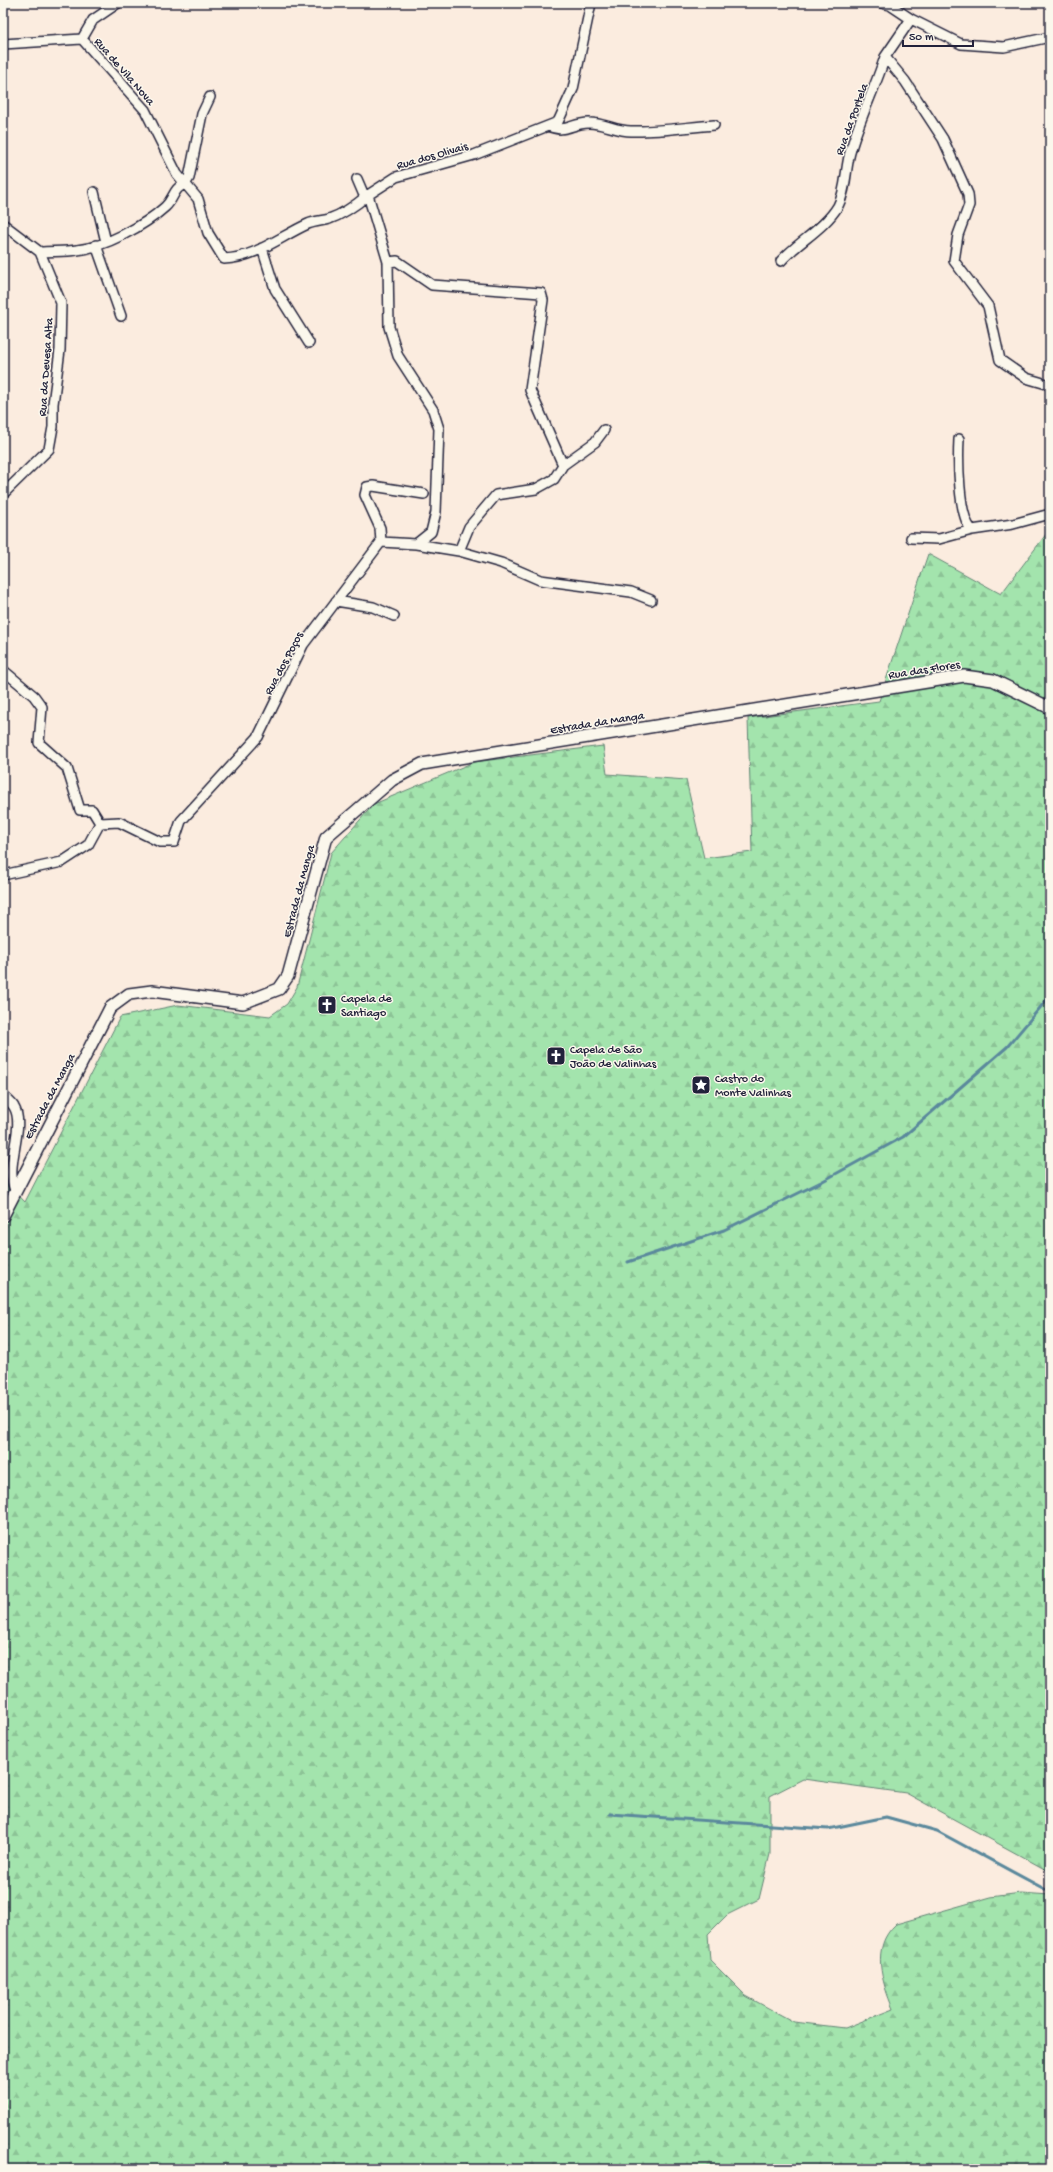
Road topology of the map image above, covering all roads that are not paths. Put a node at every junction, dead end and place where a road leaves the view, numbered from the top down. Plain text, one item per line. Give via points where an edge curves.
1 (118, 3) edge
2 (591, 3) edge
3 (881, 3) edge
4 (911, 19) junction
5 (1050, 37) edge
6 (82, 40) junction
7 (3, 44) edge
8 (885, 57) junction
9 (210, 97) dead end
10 (714, 125) dead end
11 (548, 126) junction
12 (357, 178) dead end
13 (186, 183) junction
14 (94, 192) dead end
15 (368, 196) junction
16 (3, 224) edge
17 (106, 242) junction
18 (96, 246) junction
19 (262, 248) junction
20 (40, 252) junction
21 (781, 261) dead end
22 (388, 262) junction
23 (121, 316) dead end
24 (309, 343) dead end
25 (1050, 385) edge
26 (604, 430) dead end
27 (959, 439) dead end
28 (563, 465) junction
29 (3, 494) edge
30 (424, 494) dead end
31 (1050, 514) edge
32 (972, 530) junction
33 (911, 538) dead end
34 (381, 542) junction
35 (416, 544) junction
36 (459, 551) junction
37 (651, 600) dead end
38 (336, 601) junction
39 (394, 616) dead end
40 (3, 670) edge
41 (844, 695) joint
42 (1050, 708) edge
43 (100, 823) junction
44 (3, 875) edge
45 (3, 1095) edge
46 (15, 1190) junction
47 (3, 1216) edge

1 - 6 street via 93,20
2 - 11 street, Rua dos Olivais via 573,89 558,122
3 - 4 street via 890,5
4 - 5 street via 961,44 1004,48
4 - 8 street, Rua da Portela
6 - 7 street, Rua de Vila Nova
6 - 13 street, Rua de Vila Nova via 145,110 177,174
8 - 21 street, Rua da Portela via 851,149 844,190 838,206
8 - 25 street via 905,81 943,139 968,194 969,205 958,235 954,261 988,306 1000,360 1026,378
9 - 13 street via 202,114
10 - 11 street via 629,131 596,123 576,125 565,130 556,130
11 - 15 street, Rua dos Olivais via 474,155 396,177
12 - 15 street via 363,193
13 - 17 street via 177,187 166,207 127,233
13 - 19 street, Rua de Vila Nova via 198,199 208,233 224,259
14 - 17 street
15 - 19 street, Rua de Vila Nova via 351,209 328,219 310,223
15 - 22 street
16 - 20 street
17 - 18 street
18 - 20 street via 78,250
18 - 23 street
19 - 24 street via 275,289
20 - 29 street, Rua da Devesa Alta via 61,303 60,350 53,404 53,427 49,449
22 - 28 street via 397,261 432,285 540,293 543,300 530,390
22 - 35 street via 389,327 398,356 433,410 439,429 436,512 431,532
26 - 28 street via 595,442
27 - 32 street via 963,514 966,524
28 - 36 street via 554,479 536,488 496,495 469,527
30 - 34 street via 367,487 365,495 380,528
31 - 32 street via 1013,524
32 - 33 street via 939,539
34 - 35 street
34 - 38 street, Rua dos Poços
35 - 36 street
36 - 37 street via 502,562 540,580 631,592
38 - 39 street via 373,607
38 - 43 street, Rua dos Poços via 303,645 258,737 181,821 174,842 160,842 119,822
40 - 43 street via 34,696 42,707 39,743 67,768 80,810 92,810
41 - 42 street, Rua das Flores via 964,676 993,680
41 - 46 street, Estrada da Manga via 422,764 392,780 326,837 288,976 279,989 243,1003 152,991 129,994 110,1008
43 - 44 street via 88,845 62,862
45 - 46 street via 14,1107 17,1122 11,1173 11,1182
46 - 47 street, Estrada da Manga

